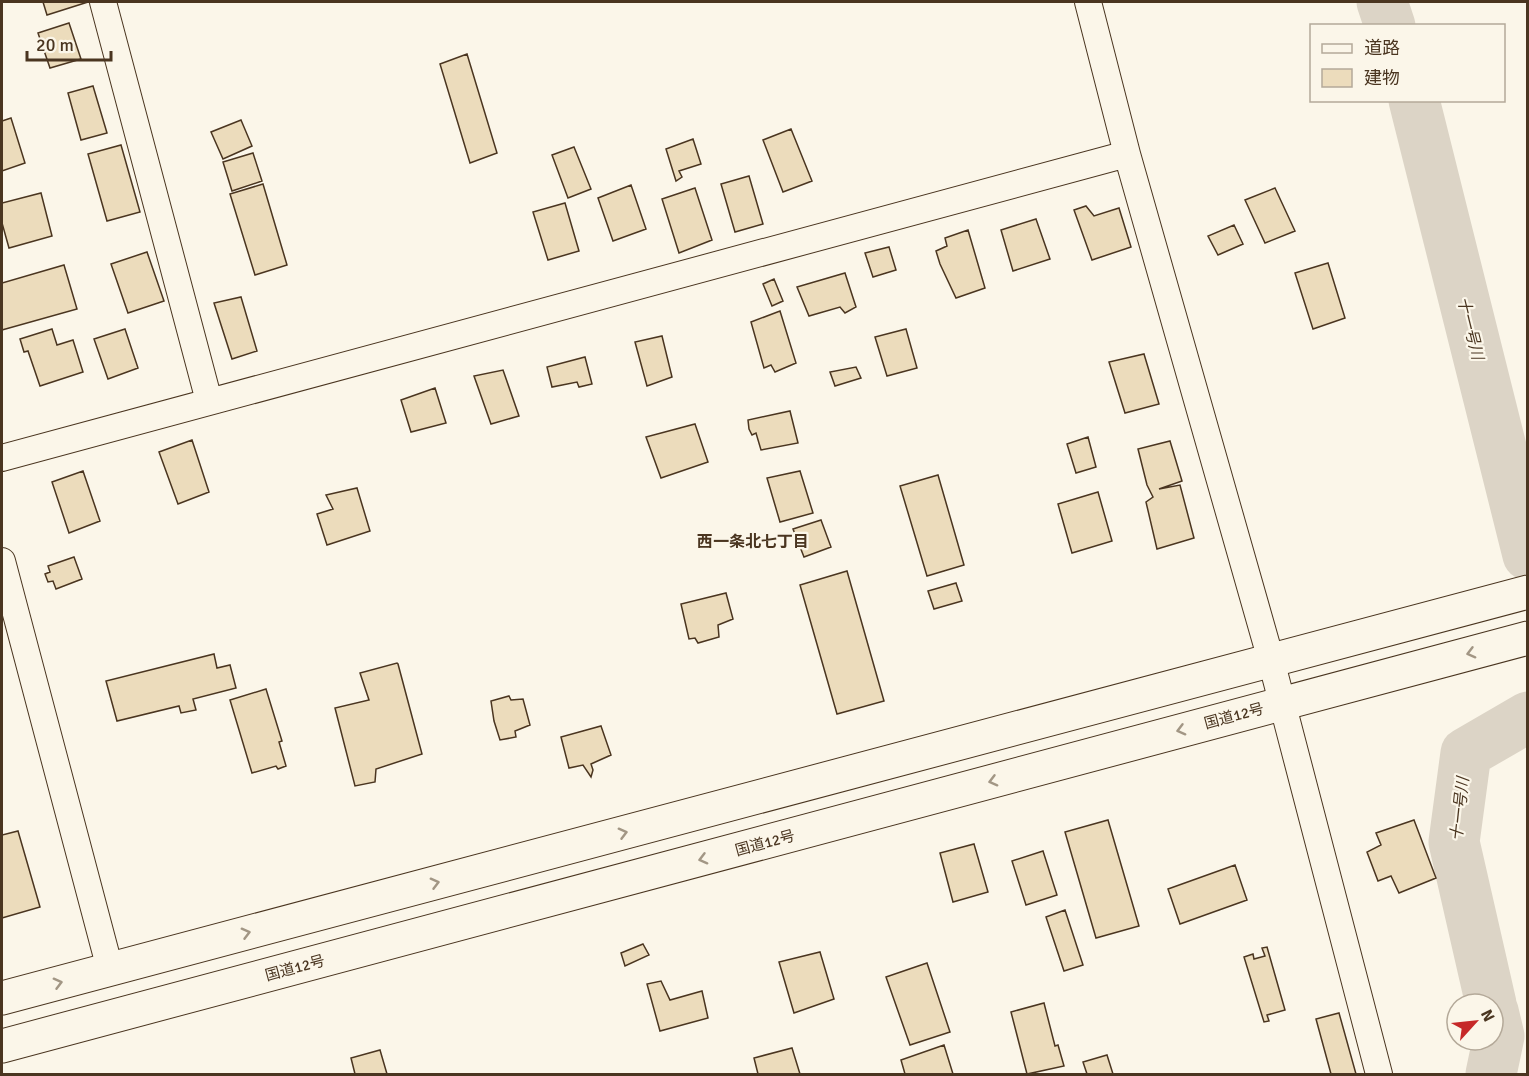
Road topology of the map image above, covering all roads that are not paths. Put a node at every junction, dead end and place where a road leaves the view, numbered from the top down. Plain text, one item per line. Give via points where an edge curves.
1 (103, 2) edge
2 (1088, 2) edge
3 (1127, 154) junction
4 (208, 401) junction
5 (2, 458) edge
6 (2, 561) edge
7 (1527, 592) edge
8 (1527, 638) edge
9 (1271, 660) junction
10 (1282, 703) junction
11 (110, 969) junction
12 (2, 998) edge
13 (2, 1046) edge
14 (1379, 1074) edge

1 - 4 street
2 - 3 street
3 - 4 street
3 - 9 street
4 - 5 street
6 - 11 street
7 - 9 highway
8 -> 10 highway, 国道12号
9 - 10 street
11 -> 9 highway
10 -> 13 highway, 国道12号
10 - 14 street
12 -> 11 highway

